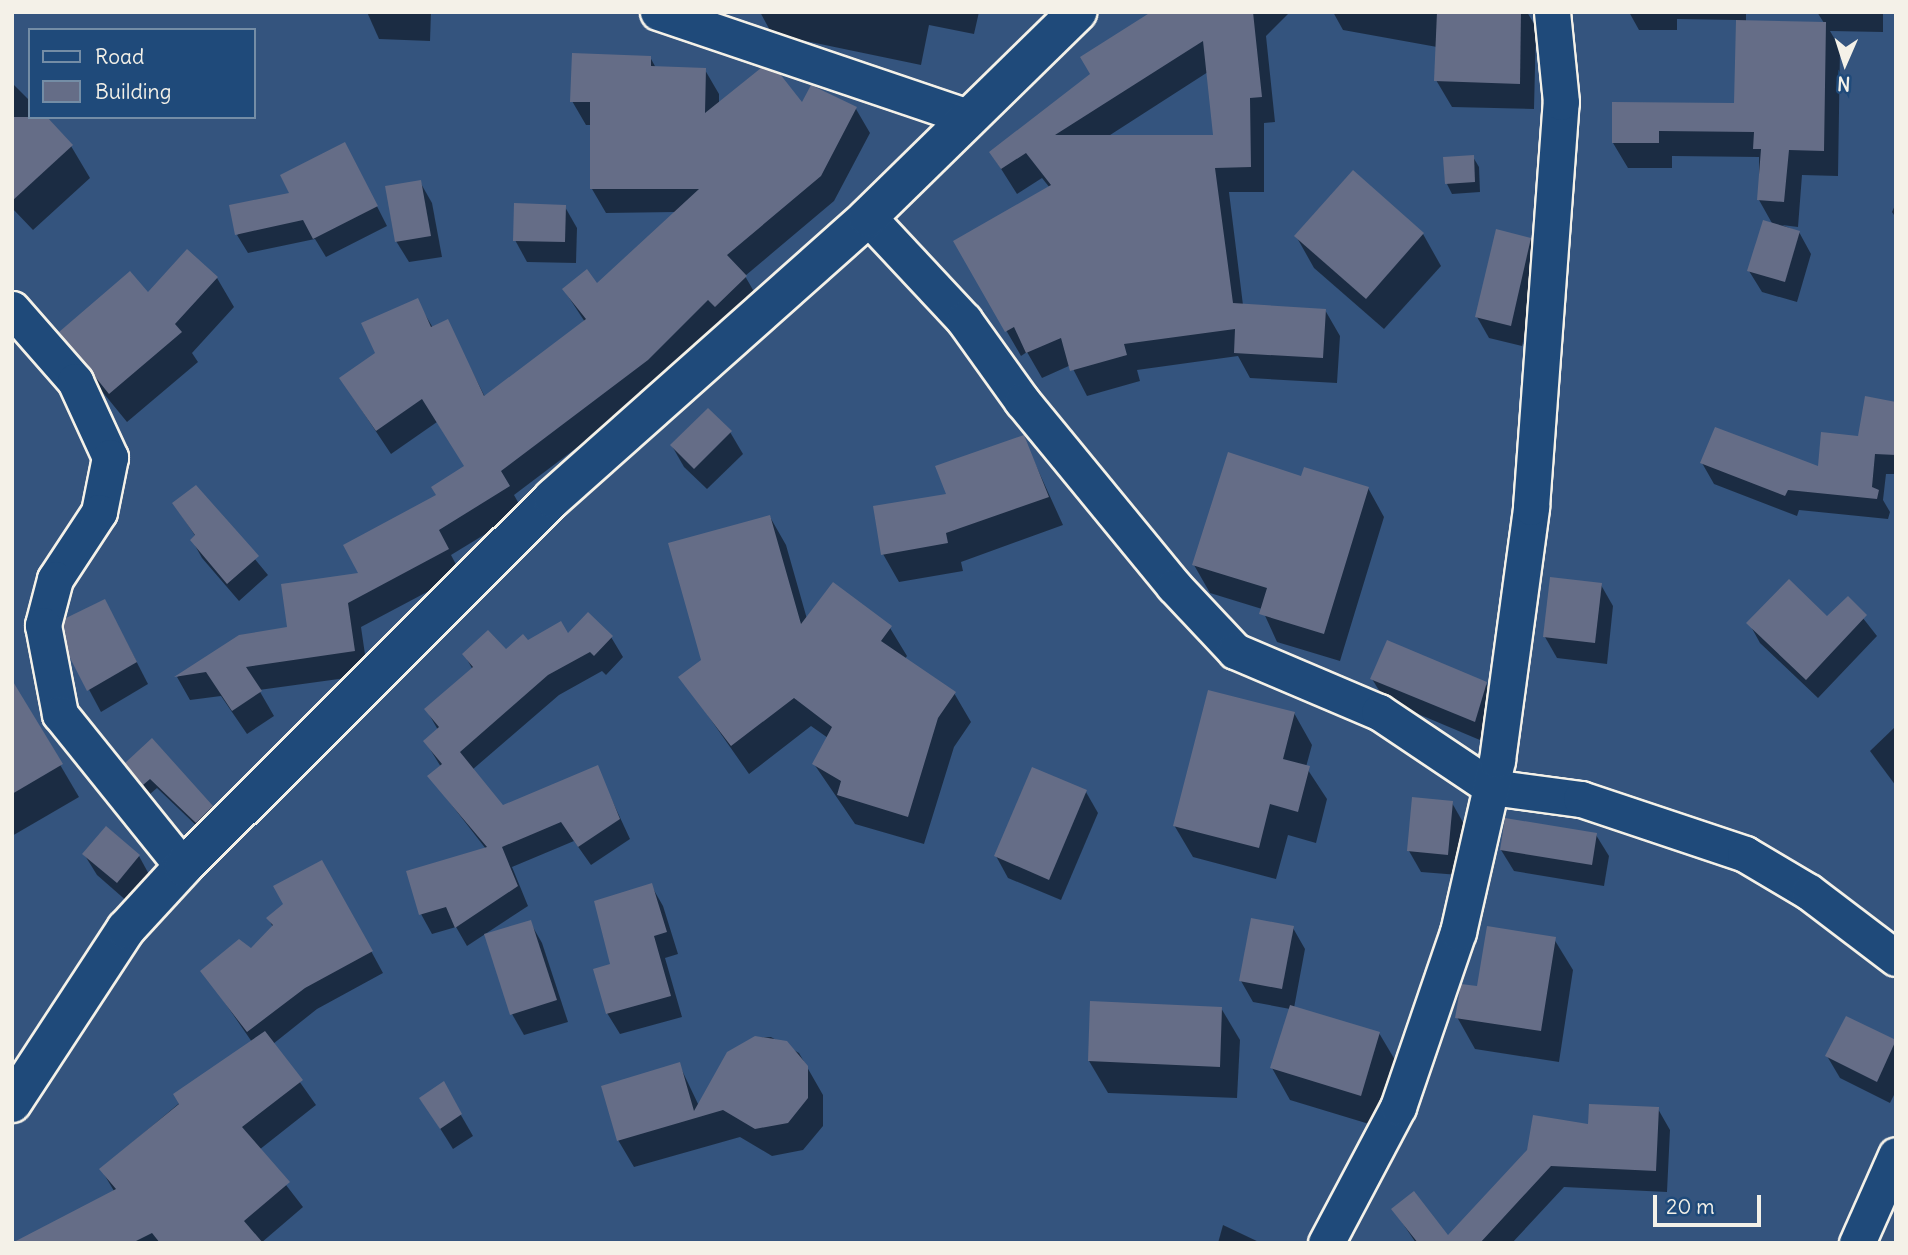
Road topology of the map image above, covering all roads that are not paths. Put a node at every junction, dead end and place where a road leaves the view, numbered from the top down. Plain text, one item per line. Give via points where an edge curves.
1 (658, 12) edge
2 (1077, 12) edge
3 (1552, 12) edge
4 (968, 117) junction
5 (868, 217) junction
6 (12, 309) edge
7 (1491, 787) junction
8 (183, 867) junction
9 (1896, 958) edge
10 (12, 1103) edge
11 (1896, 1155) edge
12 (1326, 1243) edge
13 (1857, 1243) edge

1 - 4 street
2 - 4 main road
3 - 7 street via 1560,102 1531,507
4 - 5 main road
5 - 7 street via 964,320 1022,401 1174,586 1235,651 1379,712
5 - 8 main road via 553,498
6 - 8 street via 75,381 110,457 99,512 55,579 43,625 60,713
7 - 9 street via 1581,799 1745,855 1809,892
7 - 12 street via 1458,932 1398,1107
8 - 10 main road via 126,929
11 - 13 street

